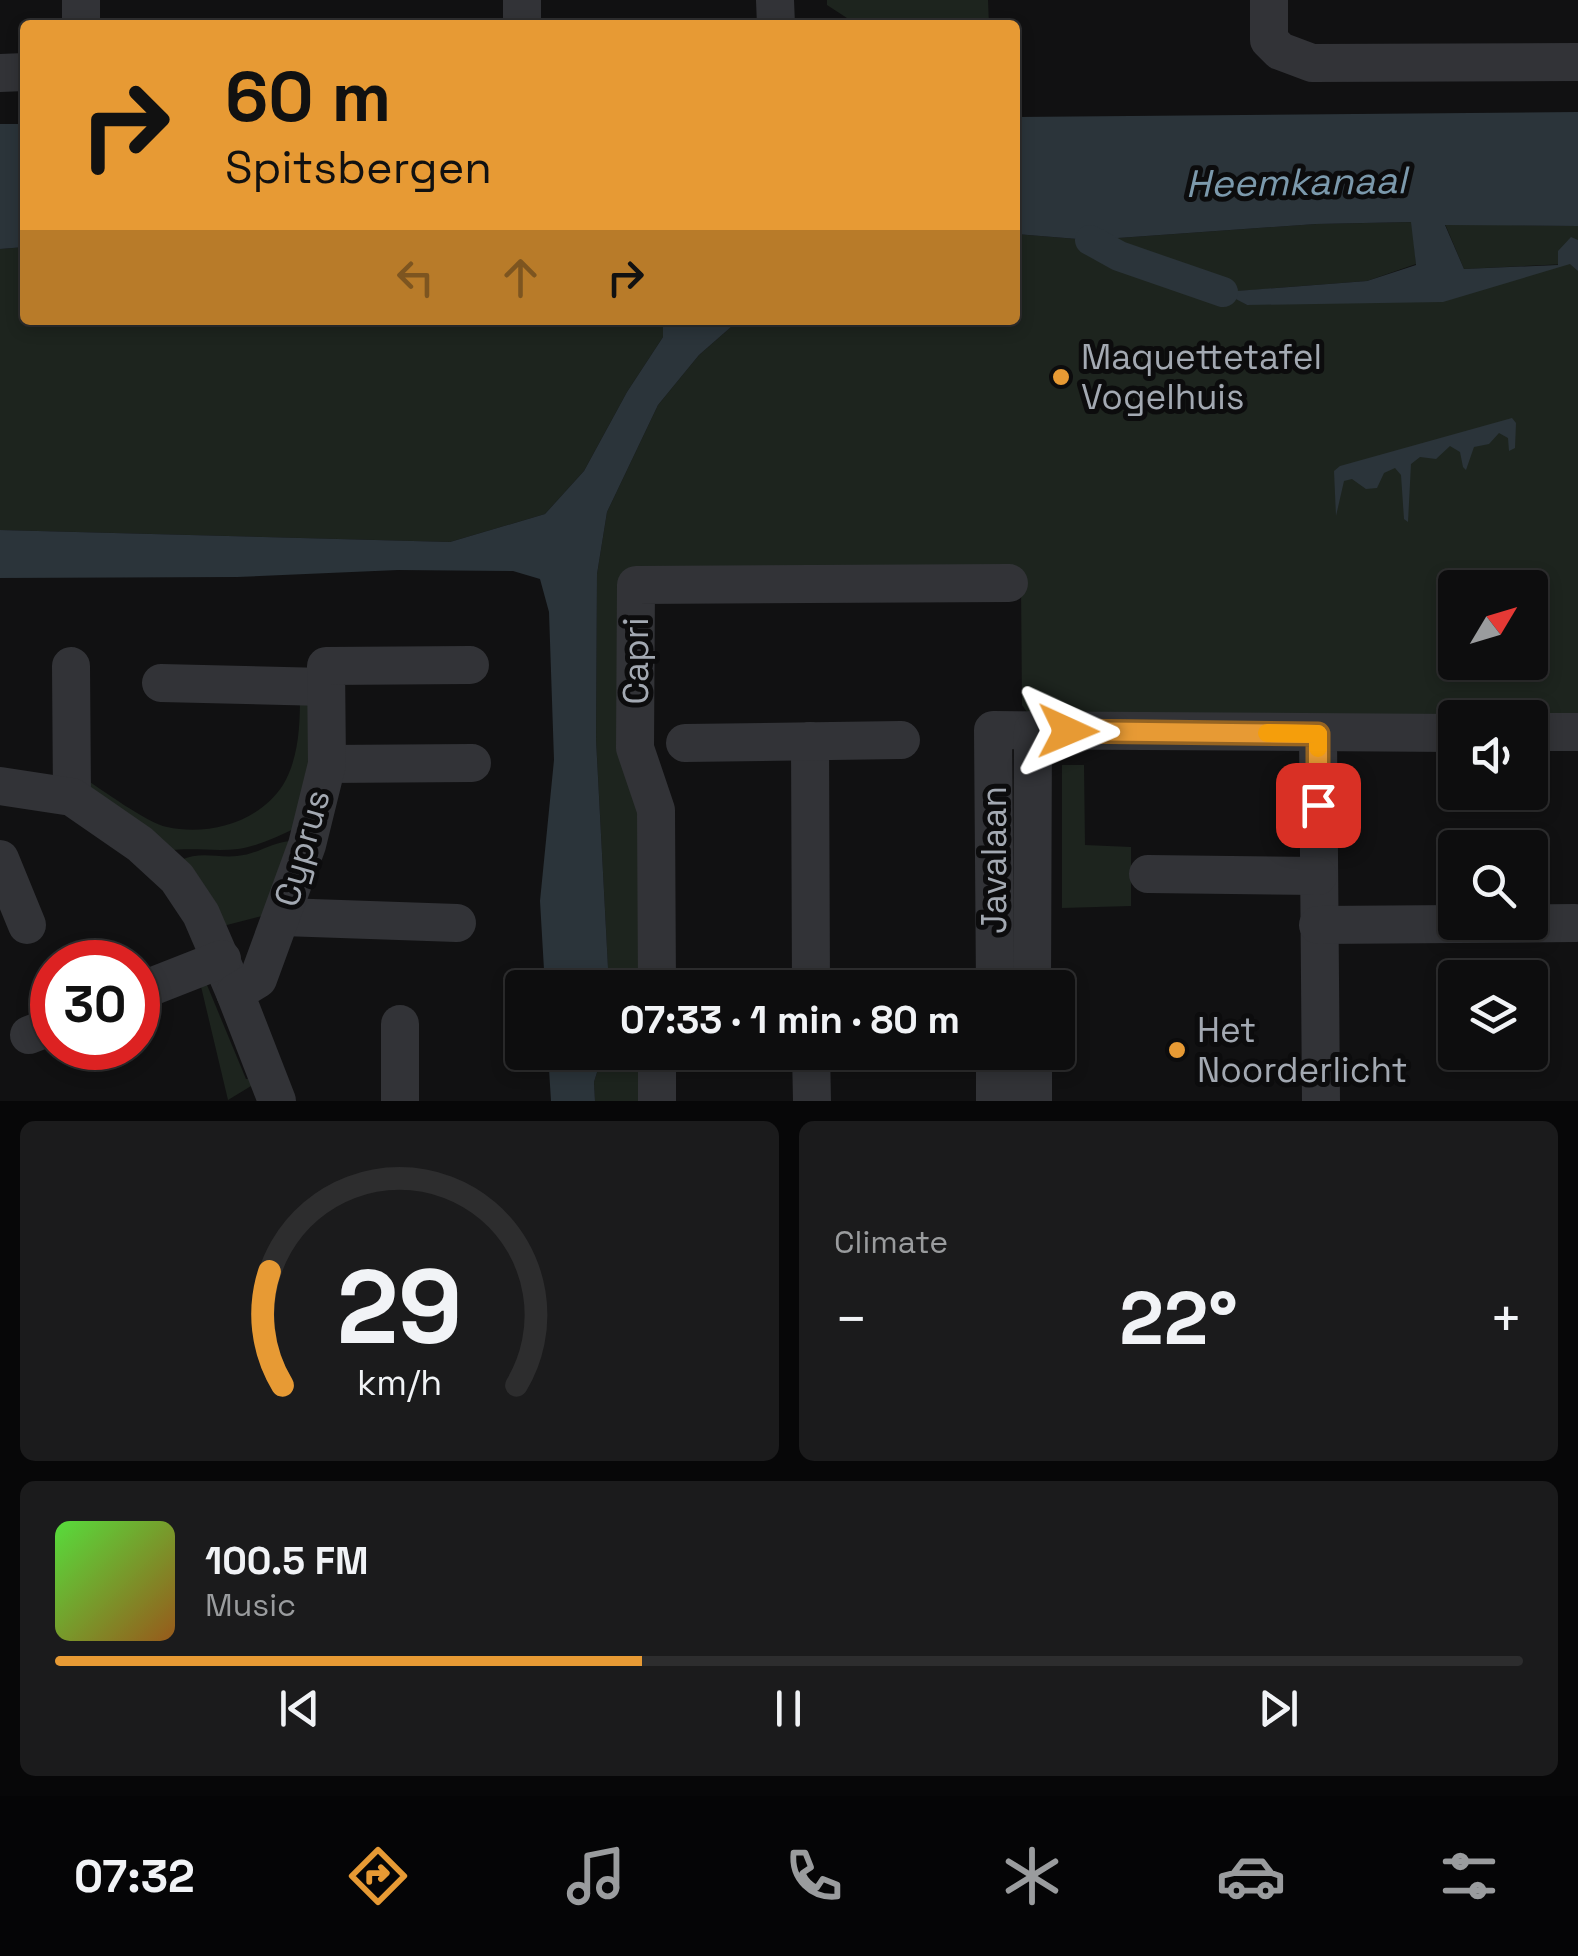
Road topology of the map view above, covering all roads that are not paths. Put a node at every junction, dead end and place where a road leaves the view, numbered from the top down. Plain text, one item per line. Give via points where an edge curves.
1 (1269, 0) edge
2 (1578, 62) edge
3 (1010, 583) dead end
4 (470, 665) dead end
5 (71, 666) dead end
6 (160, 682) dead end
7 (325, 686) junction
8 (1033, 730) junction
9 (1548, 732) edge
10 (1578, 732) edge
11 (1438, 733) edge
12 (1318, 734) junction
13 (901, 740) dead end
14 (810, 741) junction
15 (685, 742) dead end
16 (326, 764) junction
17 (472, 764) dead end
18 (0, 786) edge
19 (72, 796) junction
20 (0, 859) edge
21 (1148, 874) dead end
22 (1318, 876) junction
23 (282, 917) junction
24 (1575, 923) dead end
25 (457, 924) dead end
26 (26, 925) dead end
27 (1318, 925) junction
28 (657, 970) edge
29 (811, 970) edge
30 (1012, 970) edge
31 (1014, 970) edge
32 (229, 976) junction
33 (160, 988) edge
34 (400, 1024) dead end
35 (657, 1070) edge
36 (812, 1070) edge
37 (995, 1070) edge
38 (1033, 1070) edge
39 (267, 1098) edge
40 (400, 1101) edge
41 (657, 1101) edge
42 (812, 1101) edge
43 (995, 1101) edge
44 (1034, 1101) edge
45 (1321, 1101) edge

1 - 2 street via 1268,40 1312,62
3 - 28 street, Capri via 636,586 636,748 656,810
4 - 7 street via 326,666
5 - 19 street
6 - 7 street
7 - 16 street, Cyprus
8 - 12 street
8 - 30 street, Javalaan via 993,730
8 - 31 street, Javalaan
9 - 10 street
11 - 12 street
12 - 22 street
13 - 14 street
14 - 15 street
14 - 29 street
16 - 17 street
16 - 23 street, Cyprus
18 - 19 street
19 - 32 street via 177,878
20 - 26 street
21 - 22 street
22 - 27 street
23 - 25 street
23 - 32 street, Cyprus via 258,979
24 - 27 street
27 - 45 street
32 - 33 street
32 - 39 street
34 - 40 street
35 - 41 street
36 - 42 street
37 - 43 street
38 - 44 street

